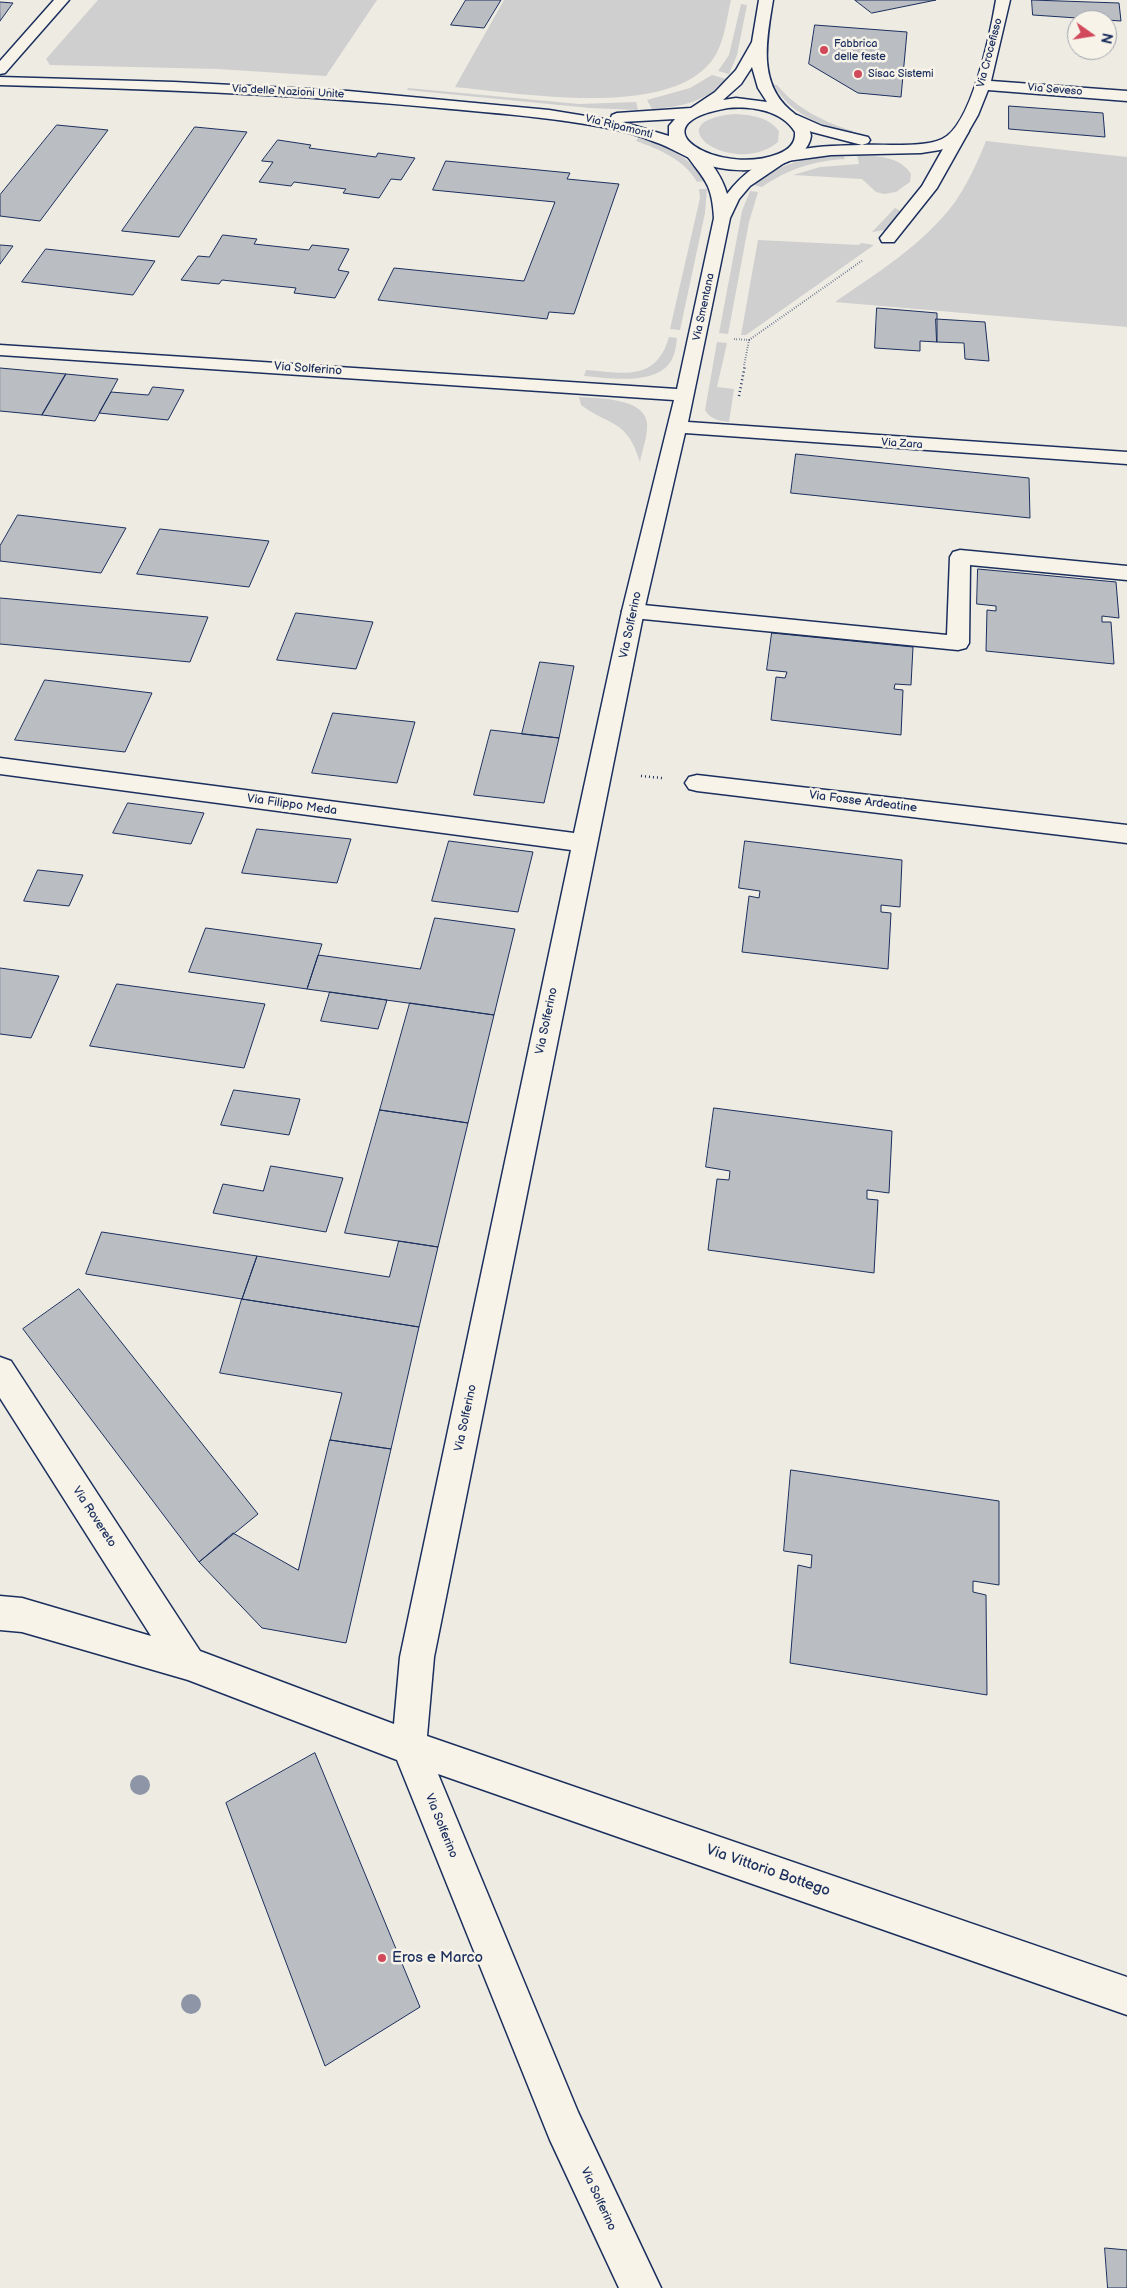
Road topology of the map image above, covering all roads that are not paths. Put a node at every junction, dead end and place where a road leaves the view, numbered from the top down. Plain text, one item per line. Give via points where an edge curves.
1 (62, 0) edge
2 (766, 0) edge
3 (1003, 0) edge
4 (758, 44) junction
5 (0, 70) edge
6 (0, 81) edge
7 (984, 84) junction
8 (1127, 96) edge
9 (694, 112) junction
10 (789, 116) junction
11 (576, 117) junction
12 (961, 131) junction
13 (913, 148) junction
14 (689, 151) junction
15 (783, 158) junction
16 (926, 194) junction
17 (722, 218) junction
18 (888, 238) road end
19 (0, 350) edge
20 (685, 395) junction
21 (676, 427) junction
22 (1127, 458) edge
23 (1127, 573) edge
24 (634, 610) junction
25 (0, 766) edge
26 (697, 783) road end
27 (1127, 834) edge
28 (584, 843) junction
29 (0, 1370) edge
30 (0, 1613) edge
31 (188, 1663) junction
32 (409, 1747) junction
33 (1127, 1996) edge
34 (640, 2288) edge

1 - 5 street
2 - 4 street
3 - 7 street, Via Crocefisso
4 - 9 street via 737,80
4 - 10 street via 762,82 775,104
6 - 11 street, Via delle Nazioni Unite via 147,84 367,96
7 - 8 street, Via Seveso
7 - 12 street, Via Crocefisso
9 - 10 street, Via Ripamonti via 736,103 764,106
9 - 11 street, Via Ripamonti via 618,118
9 - 14 street via 677,128 678,138
10 - 13 street via 839,135
10 - 15 street via 801,127 803,136 797,149
11 - 14 street, Via Ripamonti via 636,130
12 - 13 street via 944,144
12 - 16 street, Via Crocefisso
13 - 15 street via 831,150
13 - 16 street, Via Crocefisso via 930,163
14 - 15 street, Via Ripamonti via 710,160 732,164 754,164
14 - 17 street, Via Smentana via 703,163 717,184
15 - 17 street, Via Smentana via 756,172 740,186
16 - 18 street, Via Crocefisso
17 - 20 street, Via Smentana
19 - 20 street, Via Solferino
20 - 21 street, Via Solferino
21 - 22 street, Via Zara
21 - 24 street, Via Solferino
23 - 24 street via 960,557 958,643
24 - 28 street, Via Solferino
25 - 28 street, Via Filippo Meda
26 - 27 street, Via Fosse Ardeatine
28 - 32 street, Via Solferino via 417,1657
29 - 31 street, Via Rovereto
30 - 31 street via 22,1615
31 - 32 street
32 - 33 street, Via Vittorio Bottego
32 - 34 street, Via Solferino via 564,2126

